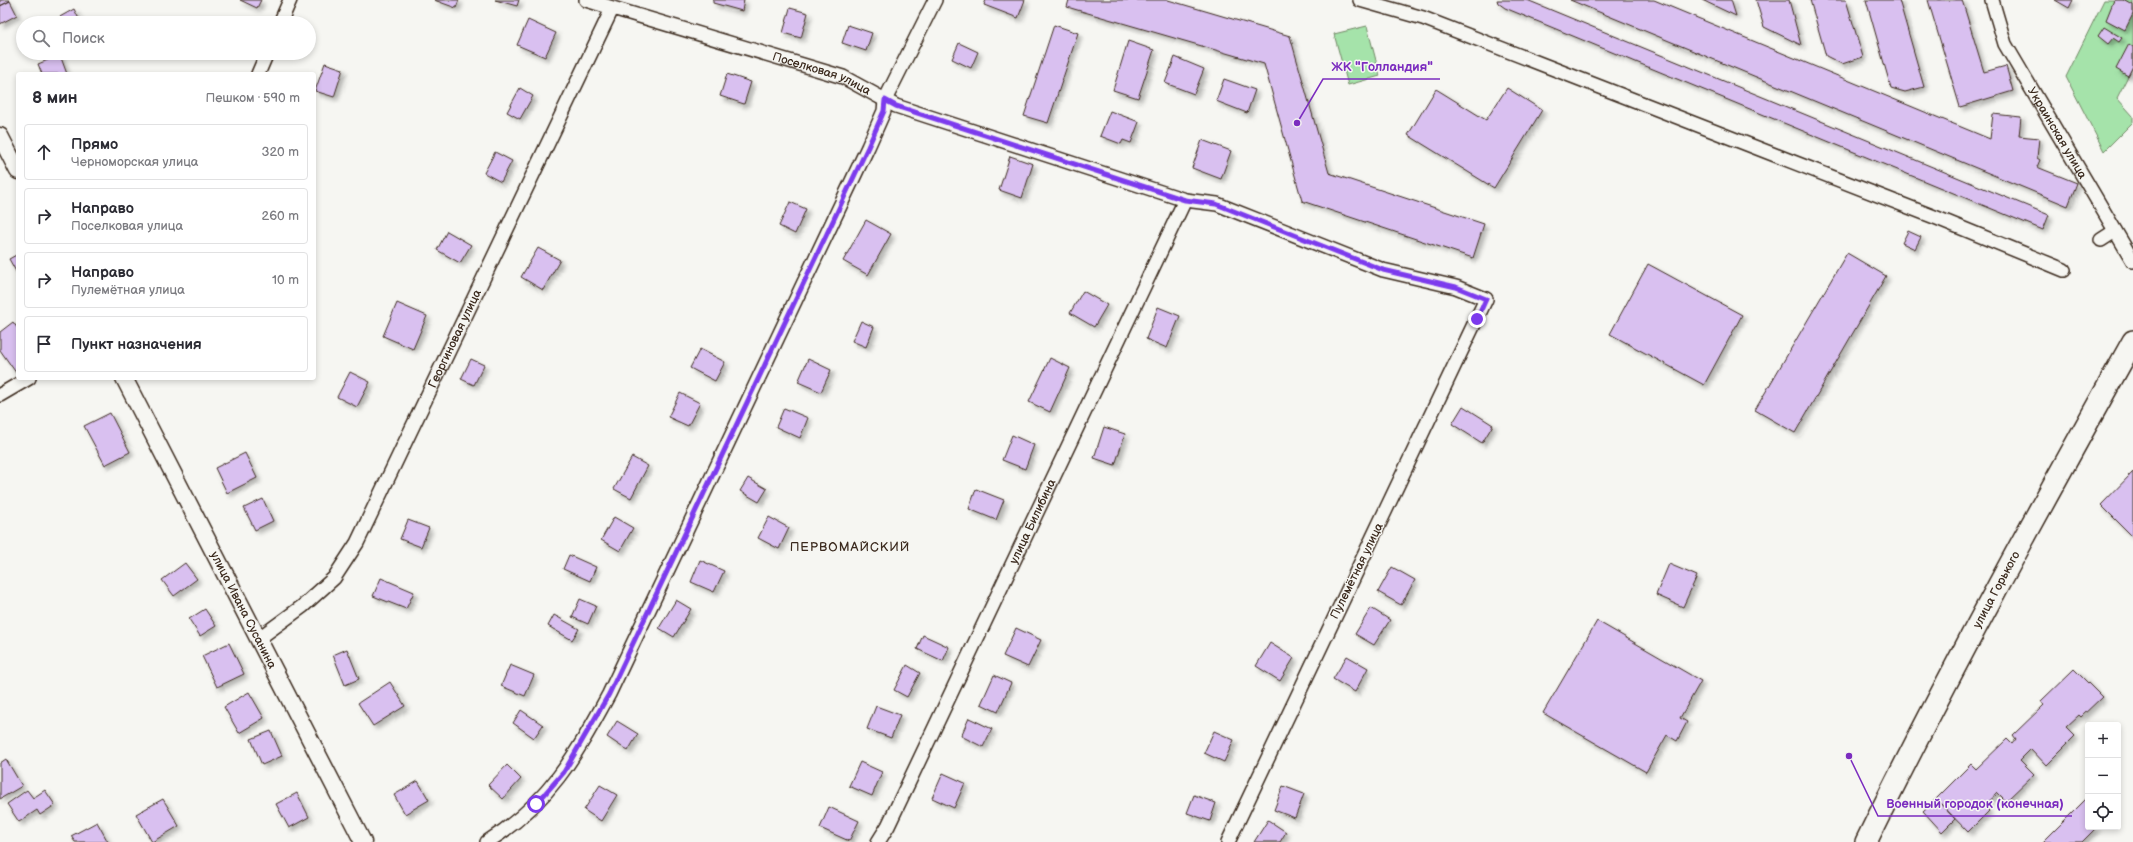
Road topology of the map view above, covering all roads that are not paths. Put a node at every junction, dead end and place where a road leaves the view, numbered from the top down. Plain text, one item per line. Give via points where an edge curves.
1 (290, 0) edge
2 (586, 0) edge
3 (935, 0) edge
4 (1360, 0) edge
5 (1992, 0) edge
6 (612, 9) junction
7 (283, 16) edge
8 (264, 60) edge
9 (259, 72) edge
10 (885, 100) junction
11 (0, 136) edge
12 (16, 167) edge
13 (1185, 200) junction
14 (2115, 231) junction
15 (2101, 240) dead end
16 (2133, 261) edge
17 (2064, 270) dead end
18 (1486, 299) joint
19 (2133, 341) edge
20 (26, 380) edge
21 (125, 380) edge
22 (0, 395) edge
23 (258, 638) junction
24 (361, 842) edge
25 (487, 842) edge
26 (878, 842) edge
27 (1228, 842) edge
28 (1866, 842) edge

1 - 7 street
2 - 6 street, Поселковая улица
3 - 10 street
4 - 17 street via 1423,18
5 - 14 street, Украинская улица via 2006,44
6 - 10 street, Поселковая улица via 843,76
6 - 23 street, Георгиновая улица via 358,543 334,578 303,606
8 - 9 street
10 - 13 street, Поселковая улица via 911,111
10 - 25 street via 884,111 868,147 605,701 564,772 536,804
11 - 12 street
13 - 18 street, Поселковая улица via 1216,204 1383,270 1456,287
13 - 26 street, улица Билибина via 888,826
14 - 15 street
14 - 16 street, Украинская улица
18 - 27 street, Пулемётная улица
19 - 28 main road, улица Горького via 2040,508
20 - 22 street
21 - 23 street, улица Ивана Сусанина
23 - 24 street, улица Ивана Сусанина

